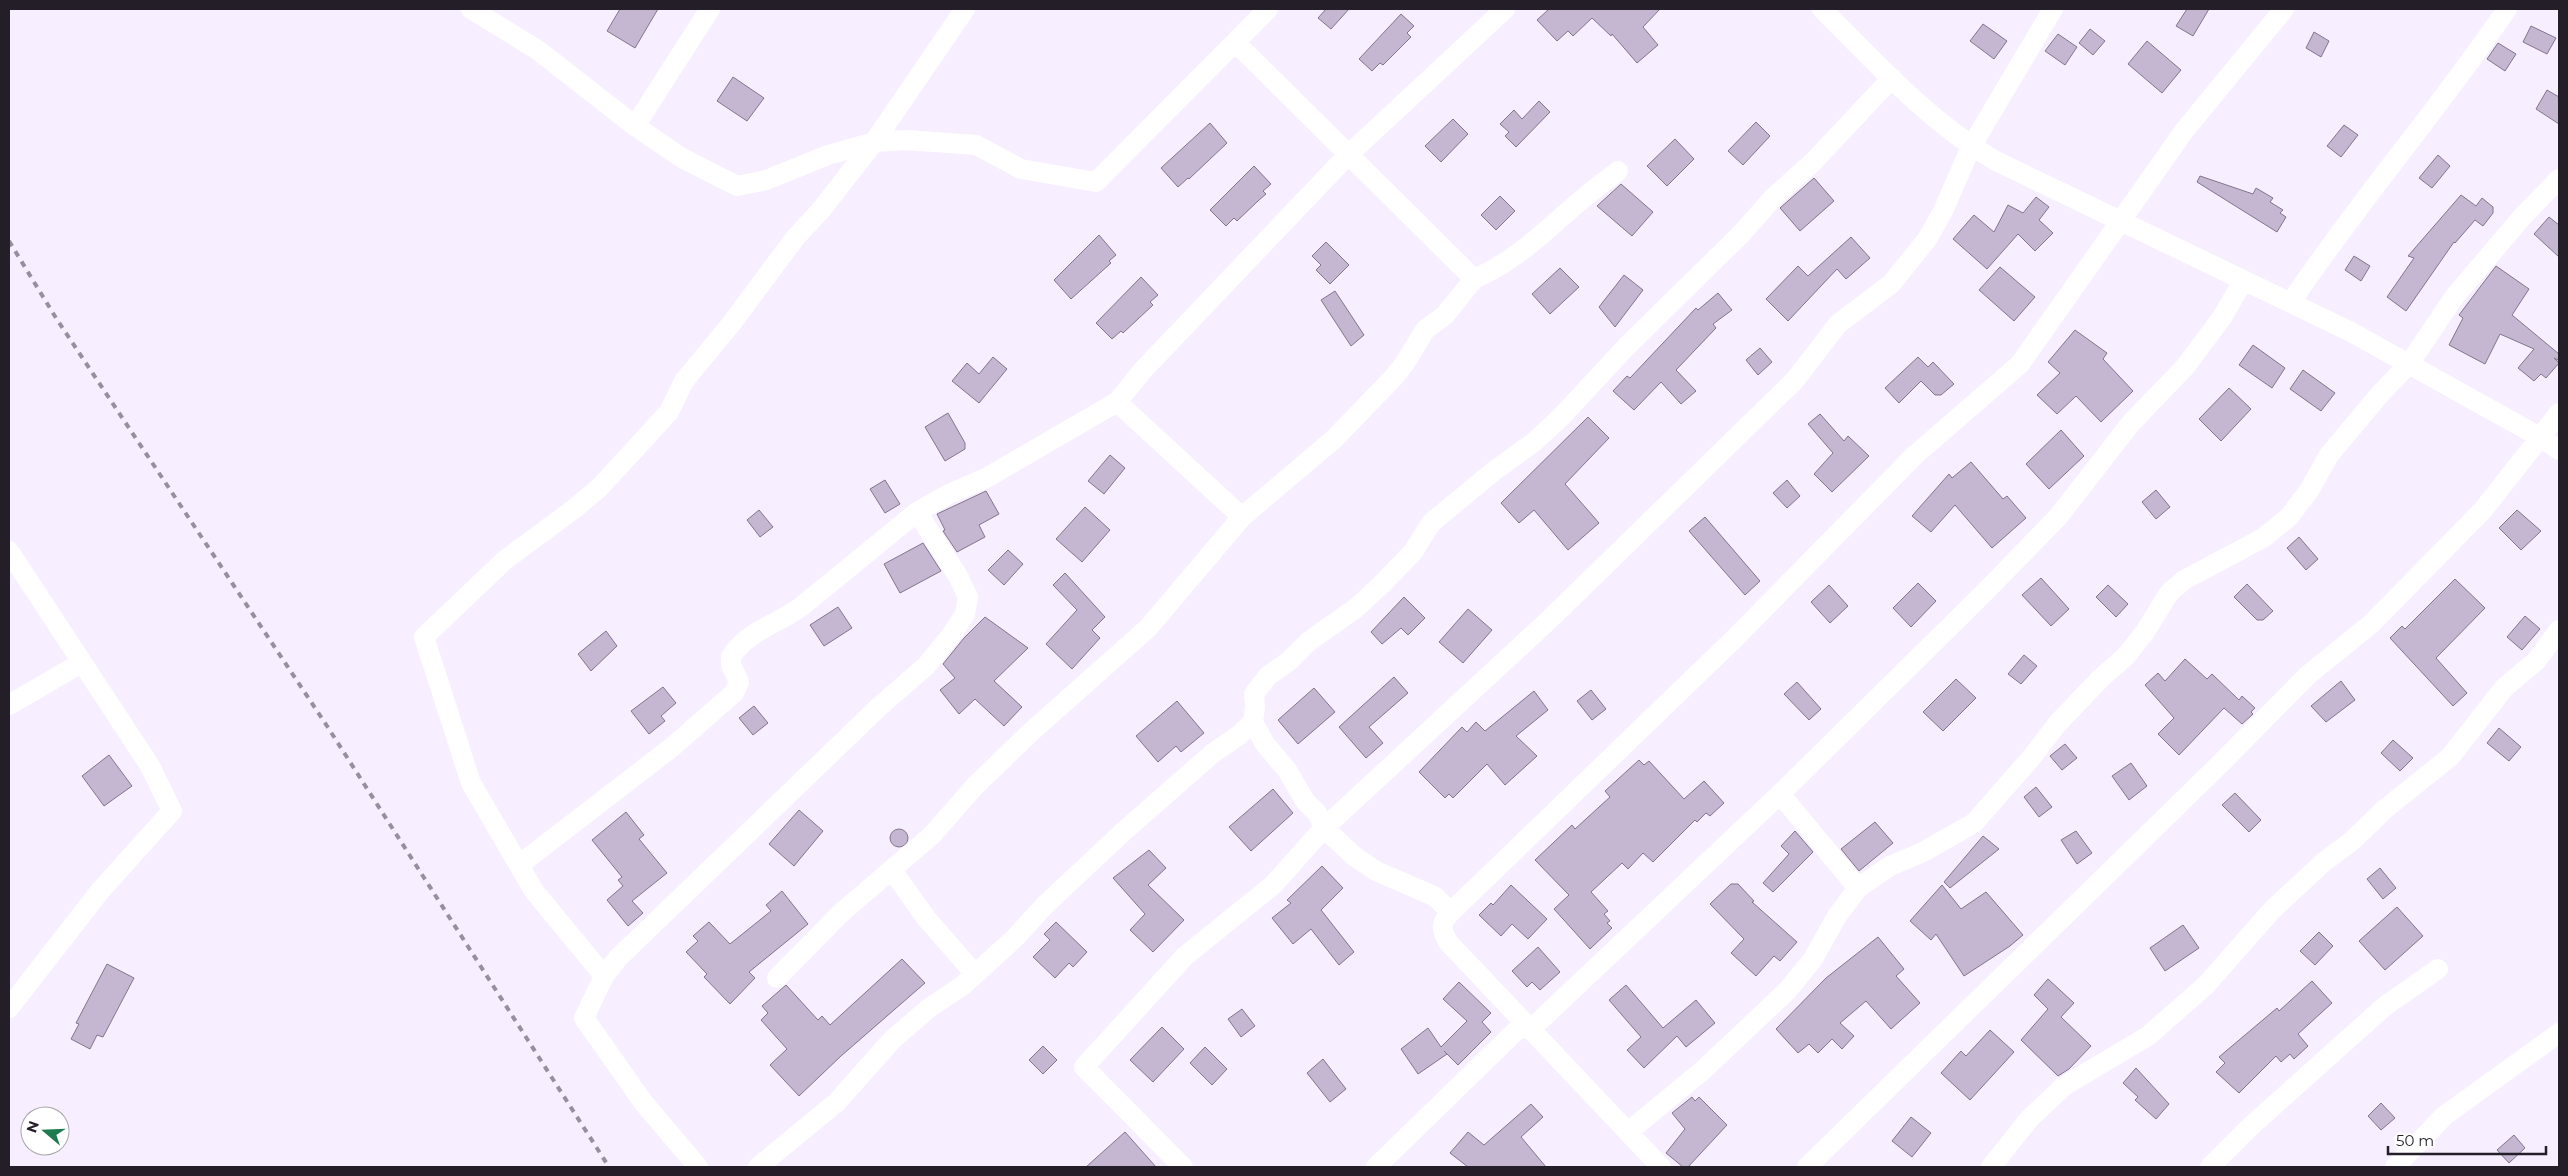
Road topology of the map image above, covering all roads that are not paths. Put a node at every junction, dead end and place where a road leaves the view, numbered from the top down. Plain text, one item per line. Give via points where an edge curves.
1 (471, 9) edge
2 (710, 9) edge
3 (965, 9) edge
4 (1268, 9) edge
5 (1505, 9) edge
6 (1822, 9) edge
7 (2053, 9) edge
8 (2284, 9) edge
9 (2507, 9) edge
10 (1235, 42) junction
11 (1892, 78) junction
12 (635, 126) junction
13 (874, 142) junction
14 (1971, 147) junction
15 (1347, 156) junction
16 (1618, 171) dead end
17 (2559, 180) edge
18 (2120, 220) junction
19 (1474, 279) junction
20 (2244, 281) junction
21 (2291, 302) junction
22 (2409, 364) junction
23 (1117, 402) junction
24 (2559, 413) edge
25 (2540, 437) junction
26 (2559, 450) edge
27 (917, 512) junction
28 (1242, 517) junction
29 (9, 550) edge
30 (2559, 630) edge
31 (81, 662) junction
32 (9, 705) edge
33 (1253, 722) junction
34 (1780, 794) junction
35 (1324, 828) junction
36 (519, 865) junction
37 (892, 870) junction
38 (1858, 888) junction
39 (1451, 912) junction
40 (2438, 970) dead end
41 (975, 974) junction
42 (604, 976) junction
43 (777, 978) dead end
44 (9, 1007) edge
45 (1527, 1027) junction
46 (2559, 1034) edge
47 (1628, 1132) junction
48 (698, 1167) edge
49 (758, 1167) edge
50 (1183, 1167) edge
51 (1376, 1167) edge
52 (1662, 1167) edge
53 (1807, 1167) edge
54 (1991, 1167) edge
55 (2210, 1167) edge
56 (2395, 1167) edge

1 - 12 street via 539,51
2 - 12 street
3 - 13 street
4 - 10 street
5 - 15 street
6 - 11 street
7 - 14 street
8 - 18 street via 2184,130
9 - 21 street via 2334,238
10 - 13 street via 1096,182 1021,169 976,145 908,140
10 - 15 street
11 - 14 street
11 - 33 street via 1626,347 1561,418 1431,523 1413,552 1356,608 1268,676 1254,694
12 - 13 street via 682,158 737,186 766,180 828,155
13 - 36 street via 704,353 684,381 669,412 619,469 574,509 505,560 424,637 471,783
14 - 18 street
14 - 35 street via 1944,211 1928,238 1891,284 1838,324 1795,380 1774,401 1550,619
15 - 19 street
15 - 23 street via 1143,370
16 - 19 street via 1526,249 1500,267
17 - 22 street via 2482,262
18 - 20 street
18 - 39 street via 2020,364 1914,456 1735,638
19 - 28 street via 1444,315 1425,330 1394,376 1334,439
20 - 21 street
20 - 34 street via 2185,367 2131,423 2058,517
21 - 22 street
22 - 25 street
22 - 38 street via 2329,455 2310,490 2289,517 2262,538 2184,580 2169,593 2126,656 2058,723 1974,823 1923,852 1890,866
23 - 27 street via 986,478
23 - 28 street
24 - 25 street
25 - 26 street
25 - 53 street via 2483,510 2371,624 2308,675
27 - 36 street via 783,620 749,636 731,657 731,665 740,682 734,693 671,748
27 - 42 street via 968,597 965,614 952,634 926,666 725,853 618,958
28 - 37 street via 1148,628 1032,731 975,786 932,835
29 - 31 street
30 - 54 street via 2536,661 2504,688 2450,757 2385,808 2273,909 2206,985 2148,1036 2064,1086 2030,1118
31 - 32 street
31 - 44 street via 150,766 172,811 100,892
33 - 35 street via 1305,801 1317,813
33 - 41 street via 1123,832
34 - 38 street
34 - 45 street
35 - 39 street via 1376,871 1434,896
35 - 50 street via 1272,885 1185,956 1084,1067
36 - 42 street via 534,891
37 - 41 street via 926,918
37 - 43 street via 841,913
38 - 47 street via 1836,916 1814,959 1787,991 1702,1071
39 - 45 street via 1443,920 1442,929 1448,942
40 - 55 street via 2384,1006
41 - 49 street via 892,1040 837,1102
42 - 48 street via 584,1018 643,1102
45 - 47 street
45 - 51 street
46 - 56 street via 2444,1116
47 - 52 street

